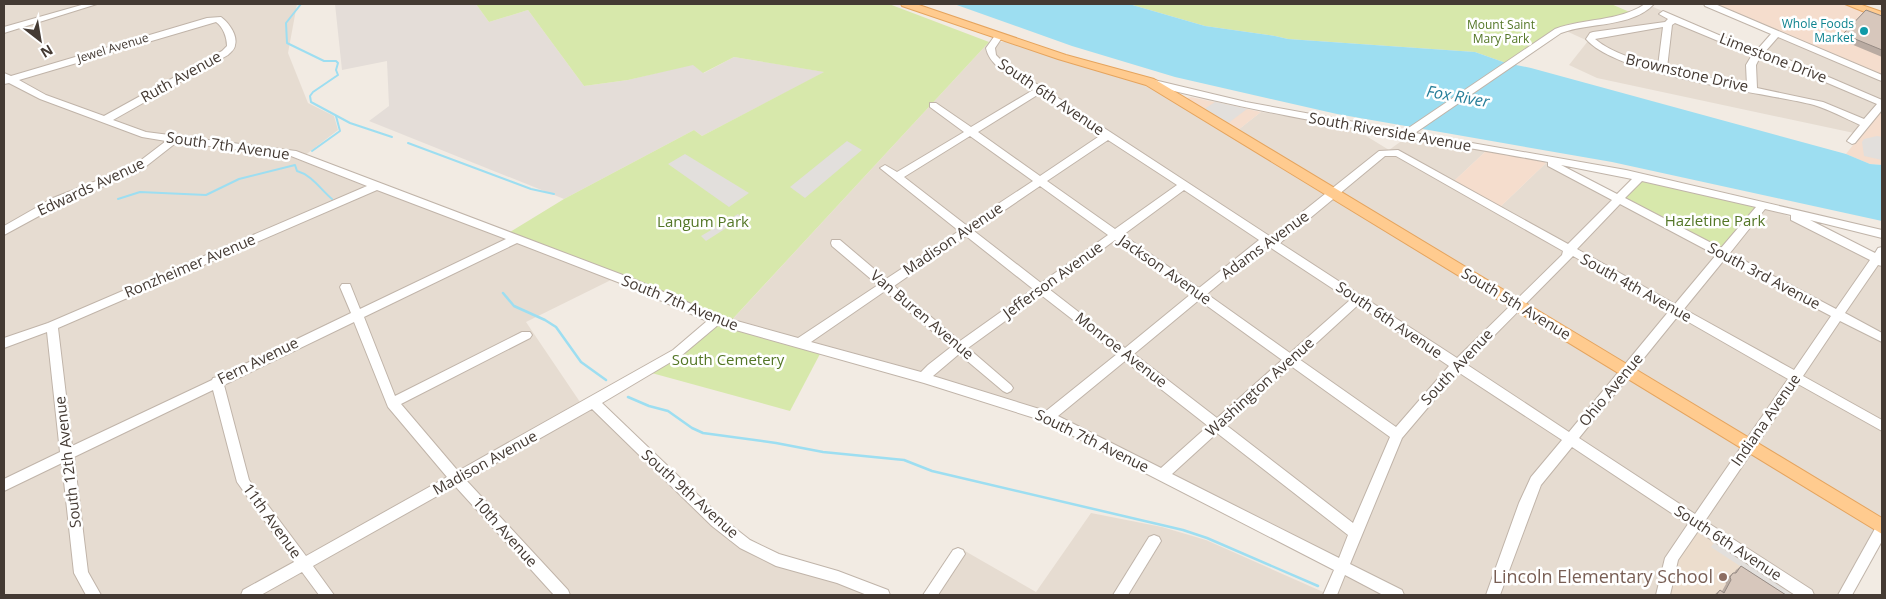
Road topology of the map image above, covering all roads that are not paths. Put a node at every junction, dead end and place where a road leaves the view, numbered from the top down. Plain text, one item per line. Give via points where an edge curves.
1 (93, 4) edge
2 (906, 4) edge
3 (1650, 4) edge
4 (1708, 4) edge
5 (1850, 4) edge
6 (59, 8) edge
7 (1663, 14) dead end
8 (1882, 16) edge
9 (222, 20) joint
10 (1671, 21) junction
11 (4, 30) edge
12 (1777, 33) junction
13 (999, 36) junction
14 (1759, 54) junction
15 (1662, 70) junction
16 (1882, 78) edge
17 (6, 79) edge
18 (1150, 82) junction
19 (1752, 89) junction
20 (1039, 90) junction
21 (1882, 103) edge
22 (933, 105) dead end
23 (105, 120) junction
24 (1866, 124) junction
25 (971, 132) junction
26 (1406, 134) junction
27 (1108, 136) junction
28 (174, 139) junction
29 (1852, 141) dead end
30 (1390, 152) joint
31 (1540, 157) junction
32 (885, 168) dead end
33 (898, 177) junction
34 (1640, 177) junction
35 (1040, 181) junction
36 (1184, 185) junction
37 (376, 186) junction
38 (1334, 194) junction
39 (1618, 199) junction
40 (1764, 205) junction
41 (1777, 208) junction
42 (966, 230) junction
43 (4, 231) edge
44 (1882, 234) edge
45 (1115, 235) junction
46 (514, 240) junction
47 (1269, 242) junction
48 (836, 243) dead end
49 (1570, 250) junction
50 (1723, 254) junction
51 (1880, 257) edge
52 (886, 284) junction
53 (346, 287) dead end
54 (1041, 289) junction
55 (1198, 294) junction
56 (1358, 299) junction
57 (1516, 304) junction
58 (1677, 310) junction
59 (357, 314) junction
60 (1838, 315) junction
61 (716, 320) junction
62 (52, 326) junction
63 (526, 335) dead end
64 (1882, 338) edge
65 (4, 343) edge
66 (799, 344) junction
67 (960, 347) junction
68 (1125, 353) junction
69 (1291, 359) junction
70 (1457, 365) junction
71 (1626, 371) junction
72 (1796, 377) junction
73 (924, 378) junction
74 (217, 381) junction
75 (1007, 388) dead end
76 (593, 402) junction
77 (392, 403) junction
78 (1048, 417) junction
79 (1218, 425) junction
80 (1882, 426) edge
81 (1397, 435) junction
82 (1570, 439) junction
83 (1748, 446) junction
84 (68, 454) junction
85 (1162, 475) junction
86 (457, 479) junction
87 (4, 485) edge
88 (1696, 522) junction
89 (1882, 528) edge
90 (1356, 534) junction
91 (1154, 541) dead end
92 (958, 554) dead end
93 (304, 565) junction
94 (1342, 567) junction
95 (94, 595) edge
96 (248, 595) edge
97 (327, 595) edge
98 (564, 595) edge
99 (883, 595) edge
100 (930, 595) edge
101 (1120, 595) edge
102 (1330, 595) edge
103 (1397, 595) edge
104 (1493, 595) edge
105 (1663, 595) edge
106 (1807, 595) edge
107 (1845, 595) edge

1 - 6 street
2 - 13 main road, South Riverside Avenue
3 - 26 street via 1632,16 1570,25 1558,31
4 - 12 street
5 - 8 main road
6 - 11 street
7 - 10 street, Limestone Drive
9 - 17 street, Jewel Avenue via 210,20
9 - 23 street, Ruth Avenue via 231,41 225,53
10 - 14 street, Limestone Drive
10 - 15 street
10 - 15 street, Brownstone Drive via 1590,39 1612,54
12 - 14 street
12 - 16 street
13 - 18 main road, South Riverside Avenue
13 - 20 street, South 6th Avenue via 990,48 992,56
14 - 19 street via 1751,65
14 - 21 street, Limestone Drive via 1794,65
15 - 19 street, Brownstone Drive
17 - 23 street, South 7th Avenue via 43,98
18 - 26 street, South Riverside Avenue via 1280,113
18 - 38 main road, South 5th Avenue
19 - 24 street, Brownstone Drive via 1815,102
20 - 25 street
20 - 27 street, South 6th Avenue
21 - 24 street
22 - 25 street, Jackson Avenue
23 - 28 street, South 7th Avenue via 144,135
24 - 29 street
25 - 33 street
25 - 35 street, Jackson Avenue
26 - 31 street, South Riverside Avenue
27 - 35 street, Madison Avenue
27 - 36 street, South 6th Avenue
28 - 37 street, South 7th Avenue via 292,154
28 - 43 street, Edwards Avenue via 136,169 57,201
30 - 38 street, Adams Avenue via 1383,153
30 - 49 street, South 4th Avenue via 1398,152
31 - 34 street, South Riverside Avenue
31 - 39 street, South 3rd Avenue
32 - 33 street, Monroe Avenue
33 - 42 street, Monroe Avenue
34 - 39 street, South Avenue
34 - 40 street, South Riverside Avenue
35 - 42 street, Madison Avenue
35 - 45 street, Jackson Avenue
36 - 45 street, Jefferson Avenue
36 - 47 street, South 6th Avenue
37 - 46 street, South 7th Avenue
37 - 62 street, Ronzheimer Avenue
38 - 47 street, Adams Avenue via 1276,240
38 - 57 main road, South 5th Avenue
39 - 49 street, South Avenue
39 - 50 street, South 3rd Avenue
40 - 41 street, South Riverside Avenue
40 - 50 street, Ohio Avenue
41 - 44 street, South Riverside Avenue
41 - 51 street
42 - 52 street, Madison Avenue
42 - 54 street, Monroe Avenue
45 - 54 street, Jefferson Avenue
45 - 55 street, Jackson Avenue
46 - 59 street, Fern Avenue
46 - 61 street, South 7th Avenue via 632,283
47 - 55 street, Adams Avenue via 1262,244
47 - 56 street, South 6th Avenue
48 - 52 street, Van Buren Avenue
49 - 57 street, South Avenue
49 - 58 street, South 4th Avenue
50 - 58 street, Ohio Avenue
50 - 60 street, South 3rd Avenue
51 - 60 street, Indiana Avenue
52 - 66 street, Madison Avenue
52 - 67 street, Van Buren Avenue
53 - 59 street, 10th Avenue
54 - 67 street, Jefferson Avenue
54 - 68 street, Monroe Avenue
55 - 68 street, Adams Avenue
55 - 69 street, Jackson Avenue
56 - 69 street, Washington Avenue
56 - 70 street, South 6th Avenue
57 - 70 street, South Avenue
57 - 71 main road, South 5th Avenue
58 - 71 street, Ohio Avenue
58 - 72 street, South 4th Avenue
59 - 74 street, Fern Avenue
59 - 77 street, 10th Avenue
60 - 64 street, South 3rd Avenue
60 - 72 street, Indiana Avenue
61 - 66 street, South 7th Avenue
61 - 76 street, Madison Avenue via 677,353
62 - 65 street, Ronzheimer Avenue
62 - 84 street, South 12th Avenue
63 - 77 street
66 - 73 street, South 7th Avenue
67 - 73 street, Jefferson Avenue
67 - 75 street, Van Buren Avenue
68 - 78 street, Adams Avenue
68 - 79 street, Monroe Avenue
69 - 79 street, Washington Avenue
69 - 81 street, Jackson Avenue
70 - 81 street, South Avenue
70 - 82 street, South 6th Avenue
71 - 82 street, Ohio Avenue
71 - 83 main road, South 5th Avenue
72 - 80 street, South 4th Avenue
72 - 83 street, Indiana Avenue
73 - 78 street, South 7th Avenue
74 - 84 street, Fern Avenue
74 - 93 street, 11th Avenue via 243,482
76 - 86 street, Madison Avenue
76 - 99 street, South 9th Avenue via 717,522 745,544 776,560 838,577
77 - 86 street, 10th Avenue
78 - 85 street, South 7th Avenue
79 - 85 street, Washington Avenue
79 - 90 street, Monroe Avenue
81 - 90 street, South Avenue
82 - 88 street, South 6th Avenue
82 - 104 street, Ohio Avenue via 1533,488
83 - 88 street, Indiana Avenue
83 - 89 main road, South 5th Avenue
84 - 87 street, Fern Avenue
84 - 95 street, South 12th Avenue via 81,573
85 - 94 street, South 7th Avenue
86 - 93 street, Madison Avenue
86 - 98 street, 10th Avenue
88 - 105 street, Indiana Avenue via 1672,558
88 - 106 street, South 6th Avenue
89 - 107 street
90 - 94 street, South Avenue
91 - 101 street
92 - 100 street
93 - 96 street, Madison Avenue
93 - 97 street, 11th Avenue
94 - 102 street, South Avenue
94 - 103 street, South 7th Avenue

